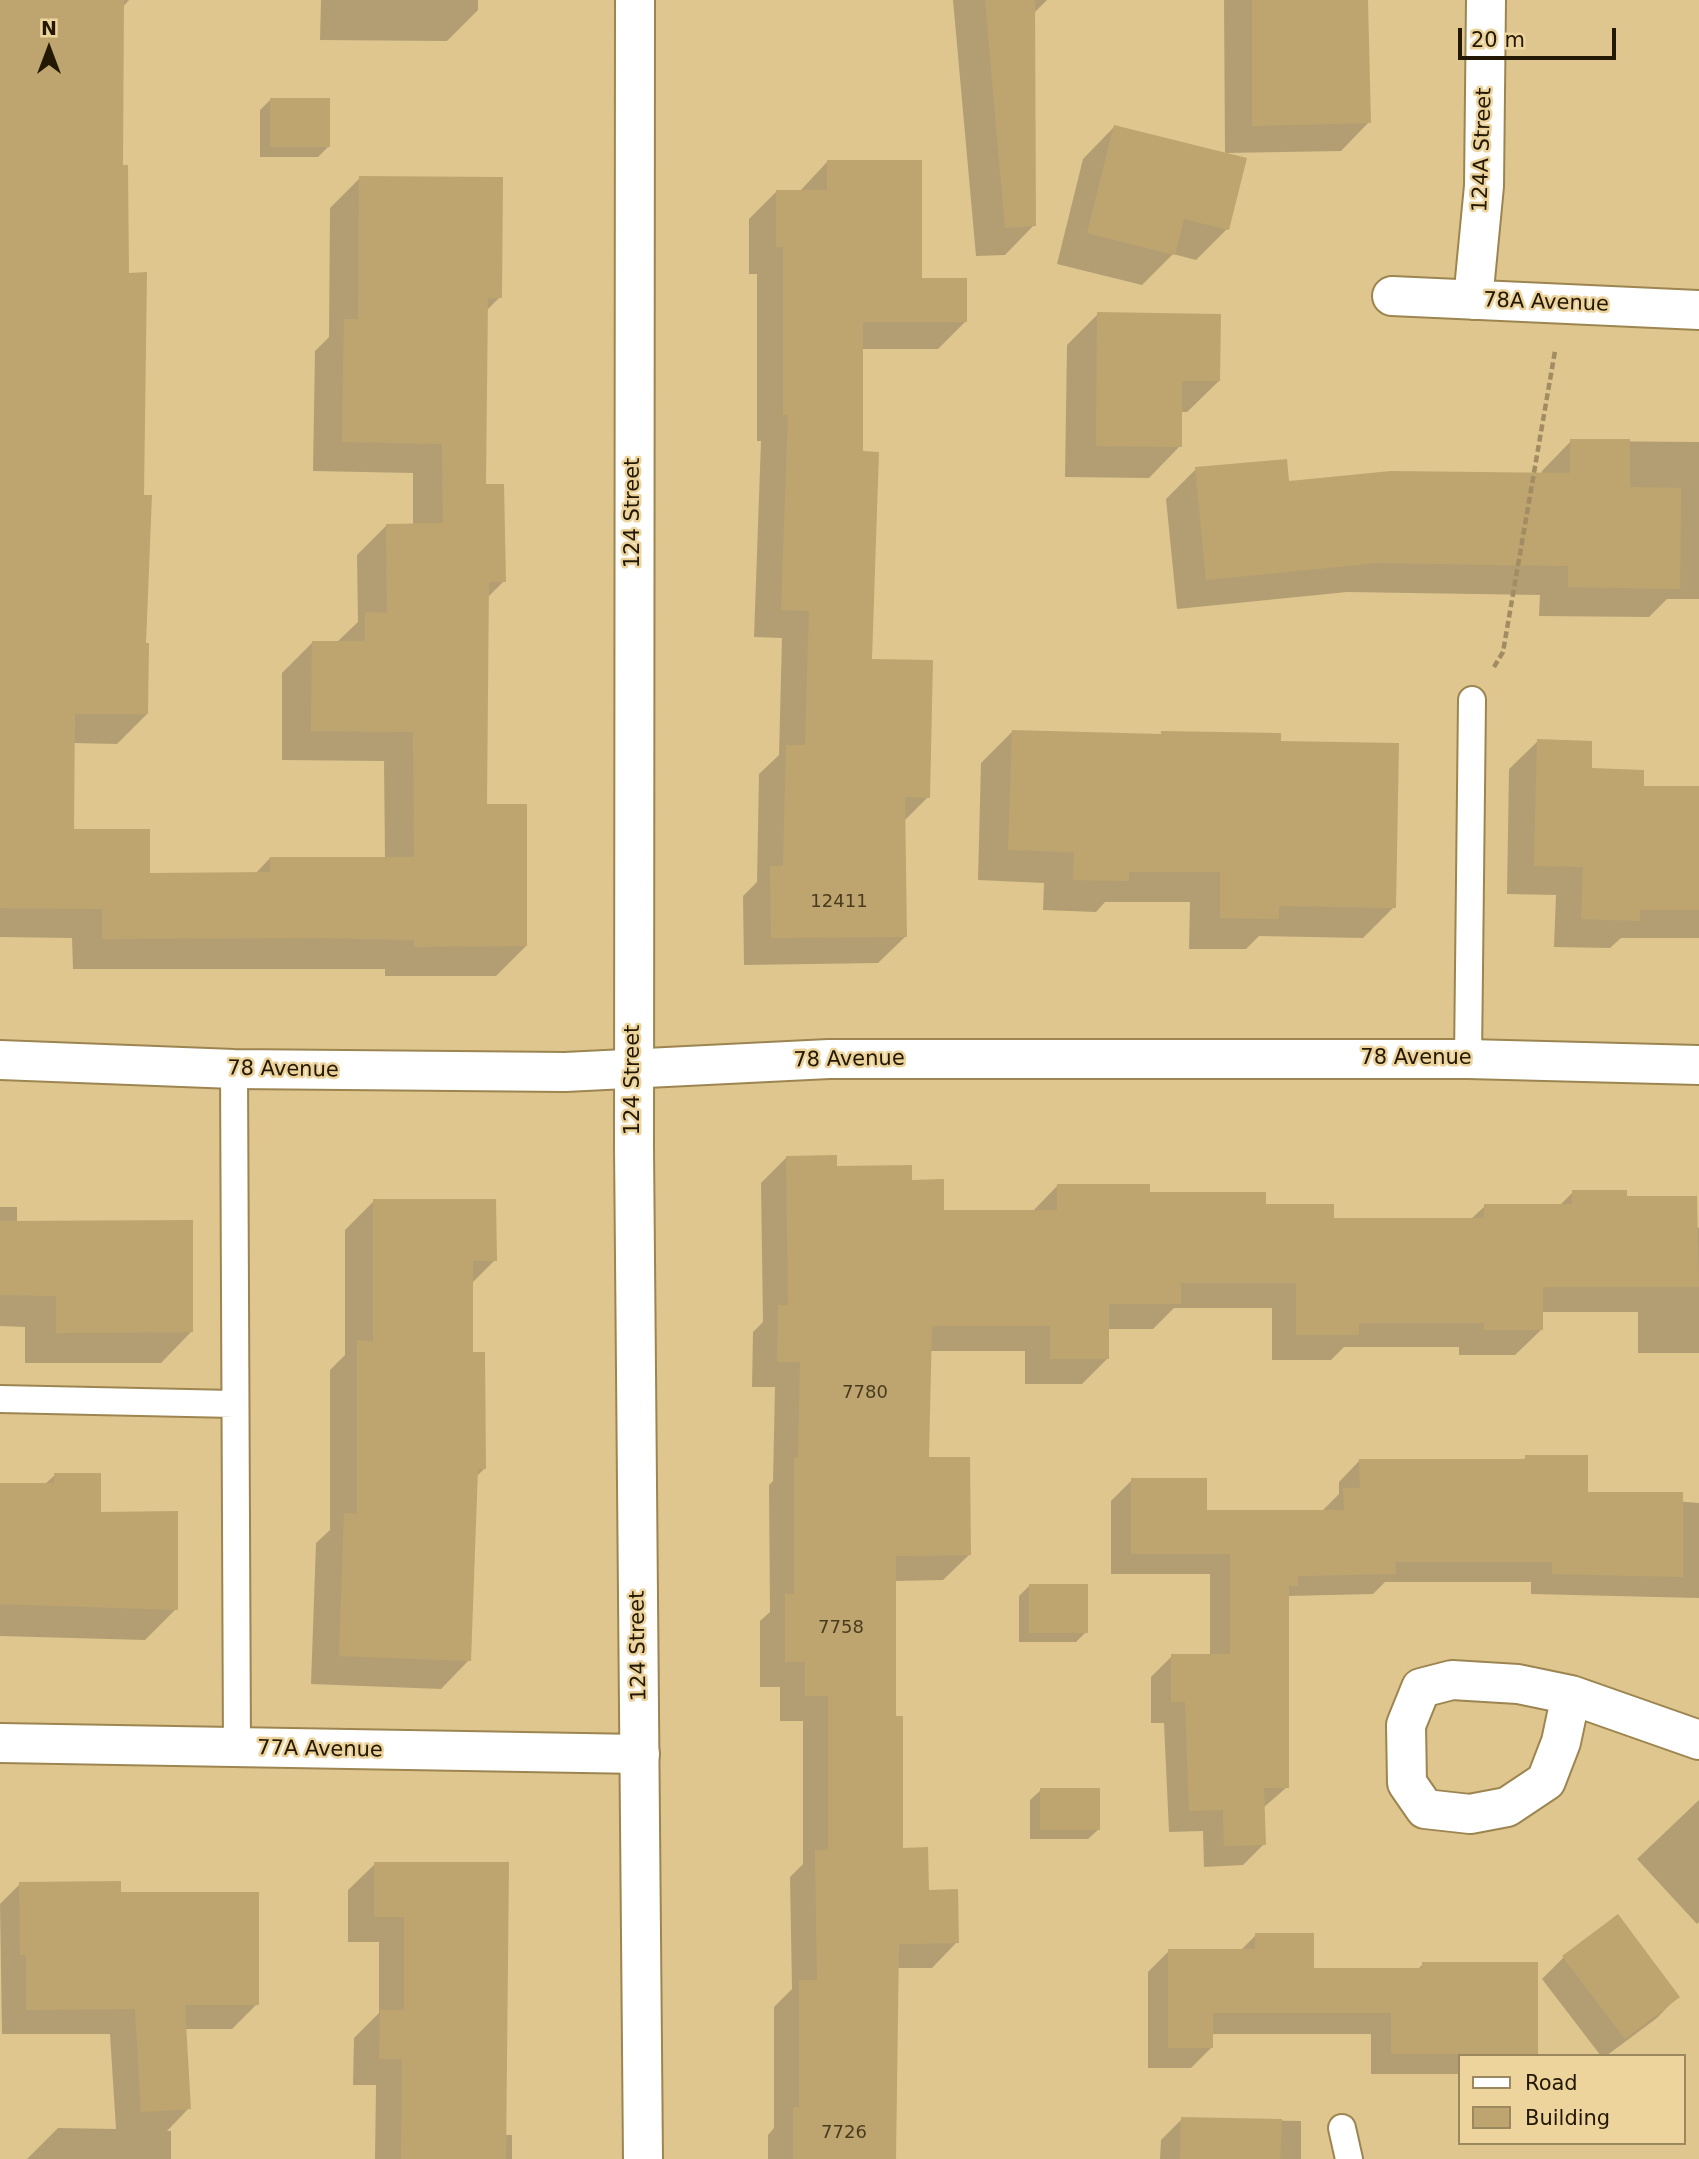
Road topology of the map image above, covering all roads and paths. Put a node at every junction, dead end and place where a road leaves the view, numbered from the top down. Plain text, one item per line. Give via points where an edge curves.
1 (635, 0) edge
2 (1486, 0) edge
3 (1392, 296) dead end
4 (1473, 300) junction
5 (1699, 310) edge
6 (1556, 347) dead end
7 (1472, 700) joint
8 (1468, 1059) junction
9 (0, 1060) edge
10 (1699, 1065) edge
11 (634, 1068) junction
12 (234, 1069) junction
13 (0, 1399) edge
14 (234, 1404) junction
15 (1572, 1695) junction
16 (1699, 1740) edge
17 (0, 1743) edge
18 (237, 1749) junction
19 (640, 1754) junction
20 (1342, 2128) dead end
21 (643, 2159) edge
22 (1349, 2159) edge

1 - 11 street, 124 Street
2 - 4 street, 124A Street via 1484,186
3 - 4 street, 78A Avenue
4 - 5 street, 78A Avenue
6 - 7 path via 1503,652
7 - 8 lane
8 - 10 street, 78 Avenue
8 - 11 street, 78 Avenue via 830,1059
9 - 12 street, 78 Avenue
11 - 12 street, 78 Avenue via 565,1072
11 - 19 street, 124 Street
12 - 14 lane
13 - 14 lane
14 - 18 lane
15 - 15 street via 1518,1684 1452,1680 1421,1688 1406,1725 1407,1783 1425,1809 1470,1814 1507,1807 1546,1781
15 - 16 street
17 - 18 street, 77A Avenue
18 - 19 street, 77A Avenue
19 - 21 street, 124 Street
20 - 22 lane

